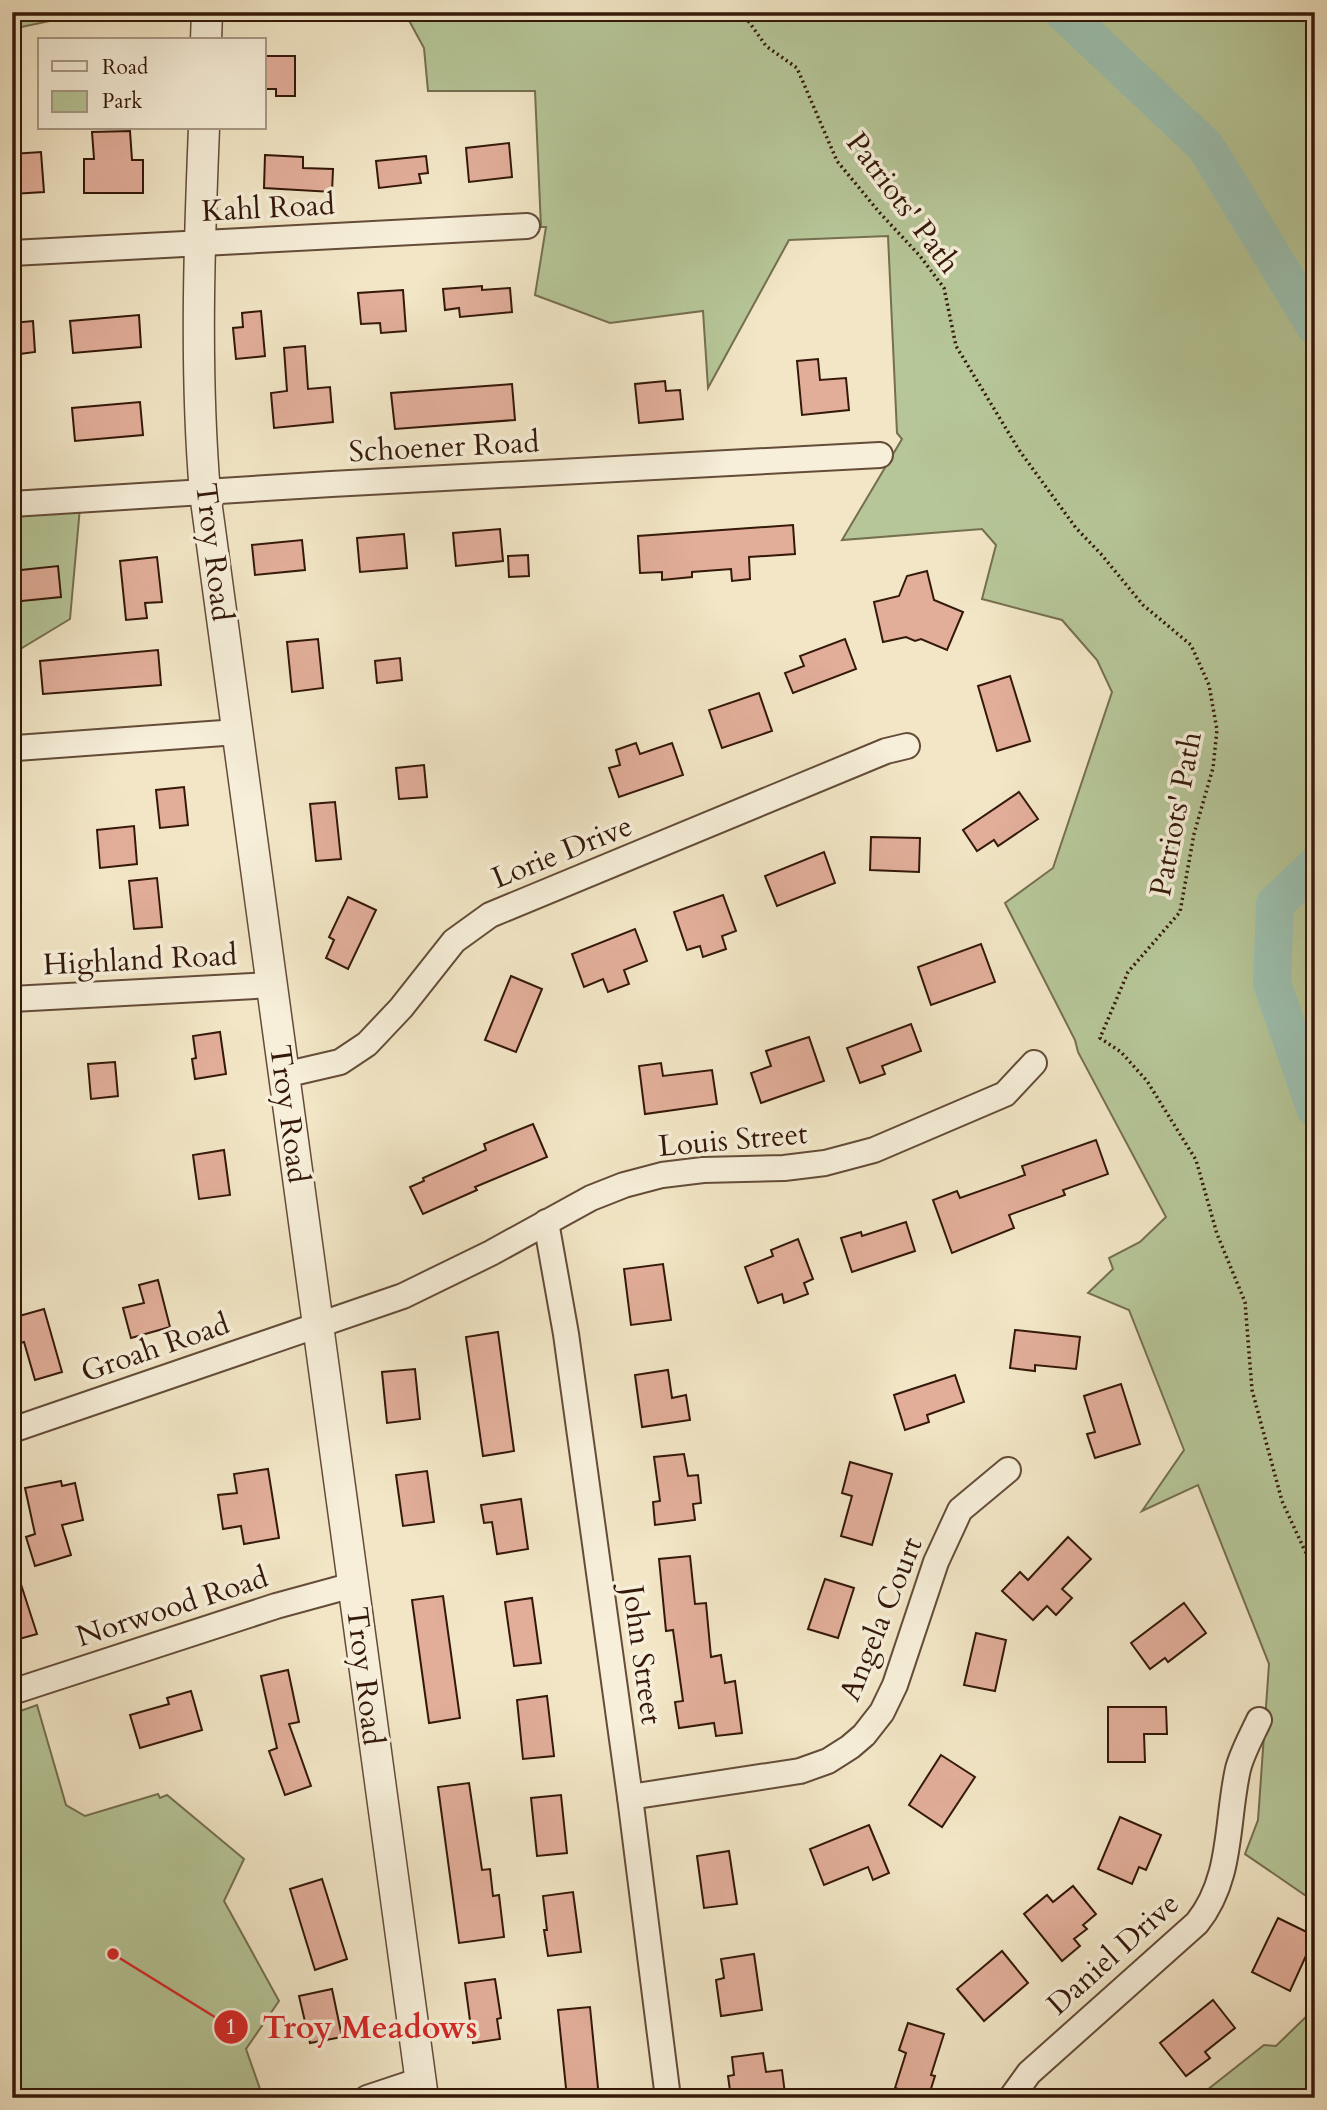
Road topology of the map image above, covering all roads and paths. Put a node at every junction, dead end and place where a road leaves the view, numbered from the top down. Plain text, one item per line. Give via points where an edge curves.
1 (207, 12) edge
2 (742, 12) edge
3 (206, 38) edge
4 (204, 130) edge
5 (527, 226) dead end
6 (200, 243) junction
7 (12, 253) edge
8 (880, 455) dead end
9 (205, 494) junction
10 (12, 504) edge
11 (237, 732) junction
12 (907, 746) dead end
13 (16, 748) dead end
14 (272, 985) junction
15 (12, 999) edge
16 (1034, 1063) dead end
17 (284, 1075) junction
18 (546, 1222) junction
19 (318, 1325) junction
20 (12, 1430) edge
21 (1008, 1470) dead end
22 (1315, 1578) edge
23 (353, 1586) junction
24 (12, 1692) edge
25 (1259, 1720) dead end
26 (630, 1797) junction
27 (422, 2089) edge
28 (368, 2098) edge
29 (668, 2098) edge
30 (1011, 2098) edge

1 - 3 street
2 - 22 path, Patriots' Path via 766,46 797,68 837,160 944,288 956,346 1019,450 1076,528 1143,605 1191,645 1209,685 1217,730 1213,768 1194,834 1180,912 1128,972 1100,1038 1121,1052 1147,1081 1196,1160 1217,1234 1245,1302 1252,1390 1282,1501 1313,1562
4 - 6 street, Troy Road
5 - 6 street, Kahl Road
6 - 7 street, Kahl Road
6 - 9 street, Troy Road via 198,351
8 - 9 street, Schoener Road
9 - 10 street, Schoener Road
9 - 11 street, Troy Road
11 - 13 street
11 - 14 street, Troy Road
12 - 17 street, Lorie Drive via 490,915 454,941 367,1044 340,1062
14 - 15 street, Highland Road
14 - 17 street, Troy Road
16 - 18 street, Louis Street via 1005,1094 874,1150 784,1168 662,1175 591,1198
17 - 19 street, Troy Road
18 - 19 street, Louis Street via 403,1296
18 - 26 street, John Street via 566,1334
19 - 20 street, Groah Road
19 - 23 street, Troy Road
21 - 26 street, Angela Court via 960,1510 936,1562 895,1685 882,1712 857,1741 828,1761 800,1771
23 - 24 street, Norwood Road via 276,1606
23 - 27 street, Troy Road
25 - 30 street, Daniel Drive via 1238,1768 1220,1885 1207,1912 1029,2073
26 - 29 street, John Street
27 - 28 street

